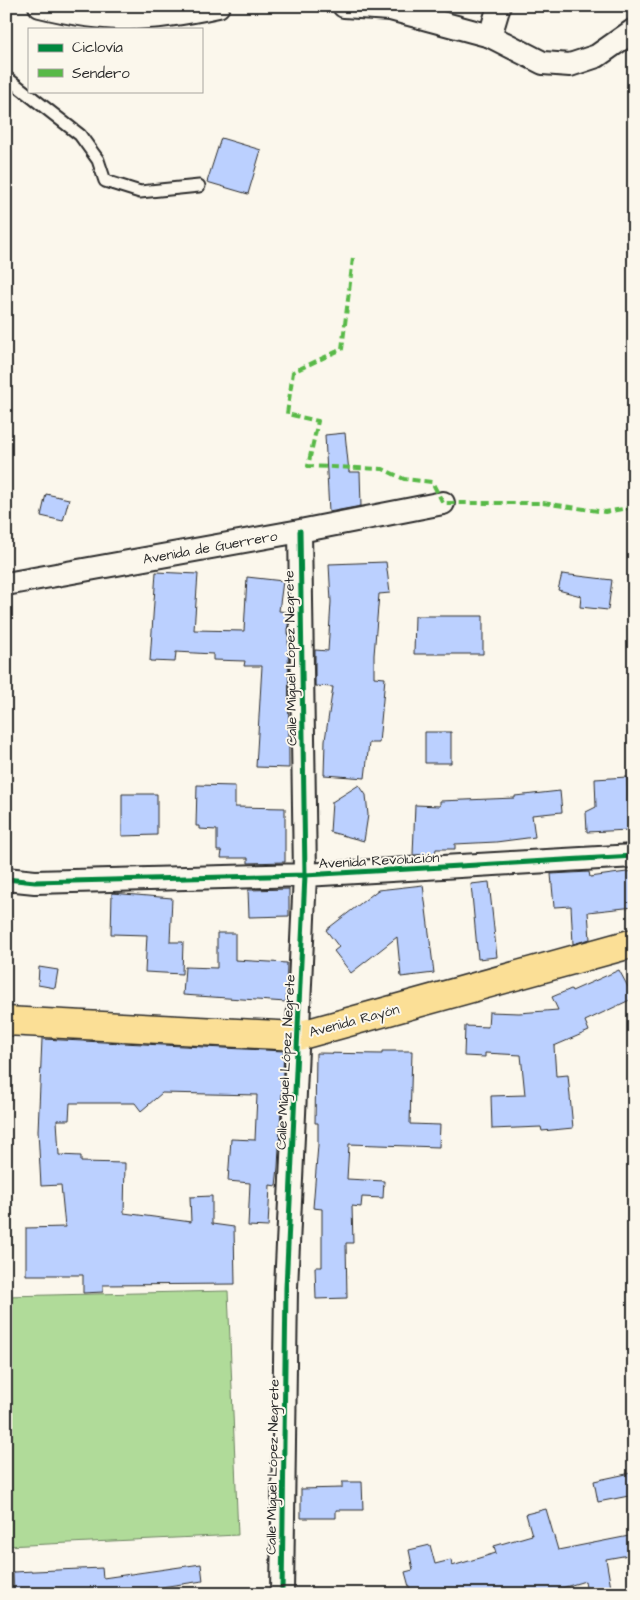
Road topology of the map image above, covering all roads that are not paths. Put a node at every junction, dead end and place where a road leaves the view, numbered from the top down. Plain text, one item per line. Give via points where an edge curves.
1 (40, 6) edge
2 (218, 6) edge
3 (344, 6) edge
4 (499, 6) edge
5 (390, 7) edge
6 (634, 30) edge
7 (490, 36) junction
8 (6, 77) edge
9 (199, 186) dead end
10 (443, 503) dead end
11 (300, 531) junction
12 (6, 584) edge
13 (634, 856) edge
14 (305, 875) junction
15 (6, 879) edge
16 (634, 943) edge
17 (6, 1021) edge
18 (298, 1036) junction
19 (282, 1594) edge

1 - 2 street via 116,19 157,18
3 - 5 street
4 - 7 street
5 - 7 street
6 - 7 street via 597,56 570,65 543,63
8 - 9 lane via 80,135 98,160 104,181 140,192
10 - 11 street, Avenida de Guerrero
11 - 12 street, Avenida de Guerrero
11 - 14 street, Calle Miguel López Negrete
13 - 14 street, Avenida Revolución
14 - 15 street, Avenida Revolución via 35,882
14 - 18 street, Calle Miguel López Negrete
16 - 18 main road, Avenida Rayón
17 - 18 main road, Avenida Rayón
18 - 19 street, Calle Miguel López Negrete via 286,1288

